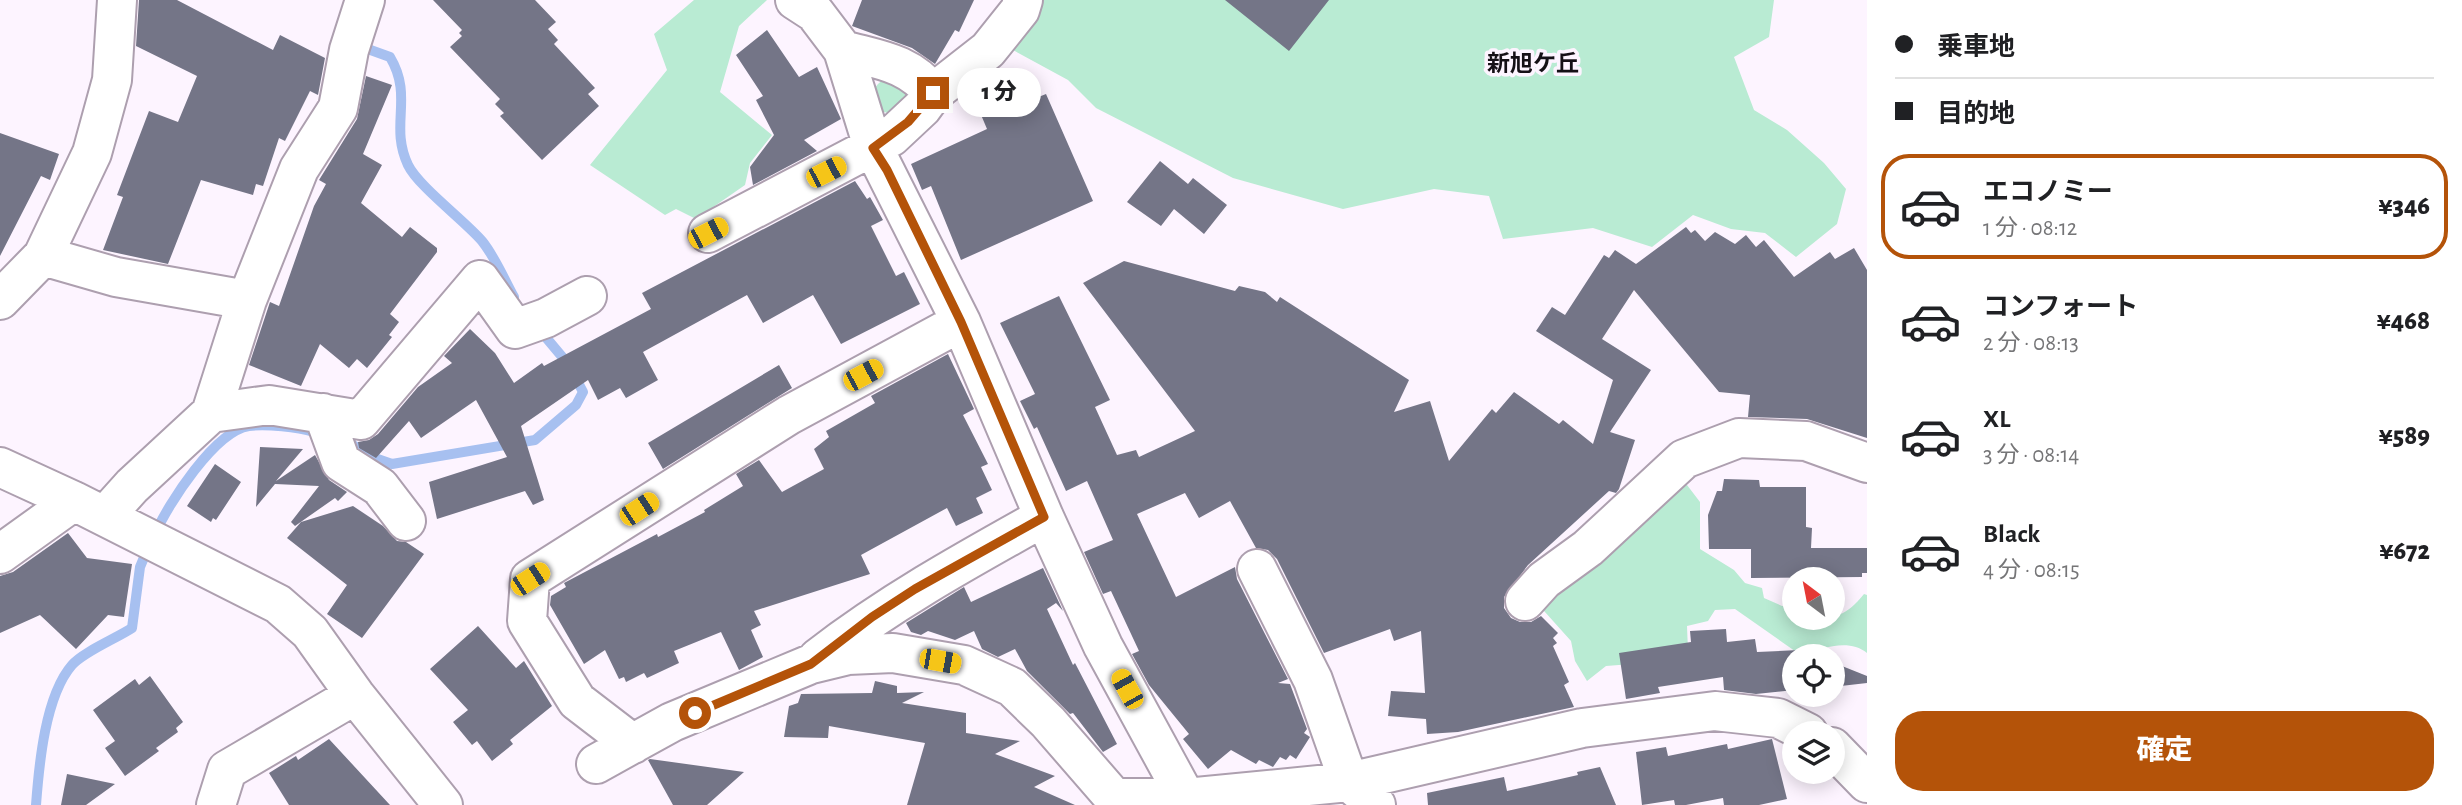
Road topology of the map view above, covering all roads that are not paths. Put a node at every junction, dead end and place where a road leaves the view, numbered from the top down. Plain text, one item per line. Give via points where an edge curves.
1 (117, 0) edge
2 (365, 0) edge
3 (1023, 0) edge
4 (810, 4) edge
5 (843, 50) junction
6 (933, 93) junction
7 (873, 148) junction
8 (708, 233) dead end
9 (43, 256) junction
10 (587, 296) dead end
11 (0, 300) edge
12 (247, 300) junction
13 (961, 322) junction
14 (211, 413) junction
15 (323, 413) junction
16 (1867, 463) edge
17 (0, 467) edge
18 (89, 509) junction
19 (1044, 517) junction
20 (406, 521) dead end
21 (0, 554) edge
22 (1257, 569) dead end
23 (1525, 601) dead end
24 (811, 664) junction
25 (355, 695) junction
26 (1784, 721) edge
27 (633, 744) junction
28 (1845, 760) edge
29 (596, 764) dead end
30 (1867, 783) edge
31 (1362, 794) edge
32 (218, 797) edge
33 (1186, 798) junction
34 (440, 804) edge

1 - 9 street via 112,80 92,153
2 - 12 street via 338,108 299,169
3 - 6 street via 988,50
4 - 5 street
5 - 6 street via 902,66 920,77
5 - 7 street
6 - 7 street via 908,122
7 - 8 street
7 - 13 street
9 - 11 street
9 - 12 street via 116,277
10 - 15 street via 515,329 480,280 361,420
12 - 14 street
13 - 19 street
13 - 27 street via 789,415 530,579 527,621 577,701
14 - 15 street via 269,405
14 - 18 street via 132,486
15 - 20 street via 341,462 380,487
16 - 23 street via 1806,441 1739,438 1684,459
17 - 18 street
18 - 21 street
18 - 25 street via 278,604 298,620
19 - 24 street via 904,596
19 - 33 street via 1103,646
22 - 31 street via 1314,680
24 - 27 street via 672,722
24 - 33 street via 848,654 893,653 964,665 1012,687 1114,798
25 - 32 street via 227,770
25 - 34 street
26 - 31 street via 1715,711 1582,728
27 - 29 street
28 - 30 street
31 - 33 street

